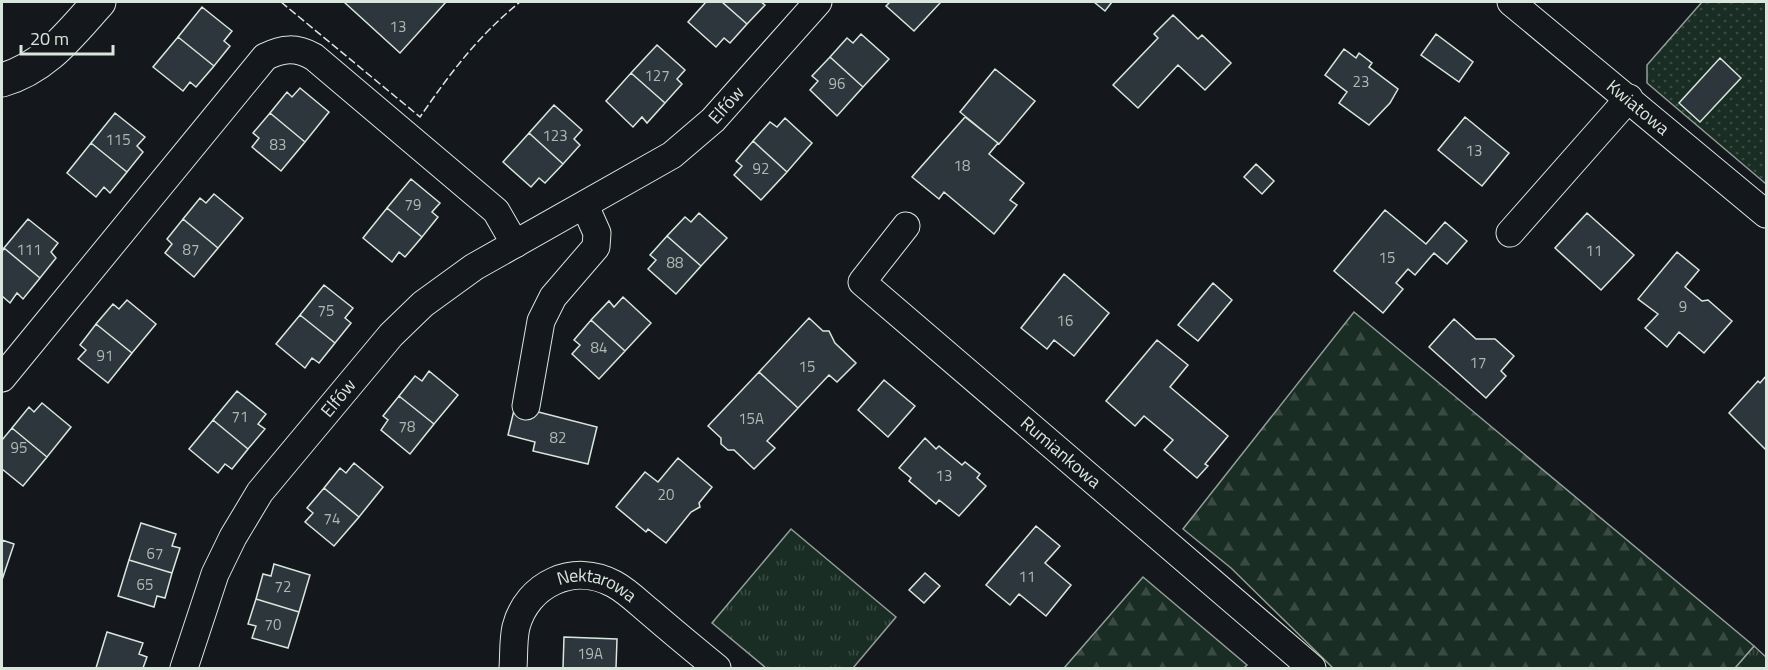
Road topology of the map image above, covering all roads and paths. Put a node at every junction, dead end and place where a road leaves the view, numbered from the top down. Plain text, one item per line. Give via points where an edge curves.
1 (99, 2) edge
2 (818, 2) edge
3 (1511, 2) edge
4 (2, 80) edge
5 (1629, 98) junction
6 (585, 206) junction
7 (1767, 214) edge
8 (906, 226) dead end
9 (1510, 233) dead end
10 (515, 244) junction
11 (2, 378) edge
12 (526, 406) dead end
13 (184, 669) edge
14 (513, 669) edge
15 (717, 669) edge
16 (1312, 669) edge

1 - 4 street via 42,61
2 - 6 street, Elfów via 713,120 672,155
3 - 5 street, Kwiatowa
5 - 7 street, Kwiatowa
5 - 9 street
6 - 10 street, Elfów
6 - 12 street via 597,233 596,247 553,297 541,321
8 - 16 street, Rumiankowa via 862,282
10 - 11 street via 496,211 314,57 300,50 281,50 265,57
10 - 13 street, Elfów via 474,267 391,335 260,492 215,574
14 - 15 street, Nektarowa via 516,628 524,608 534,593 547,584 571,576 613,583

